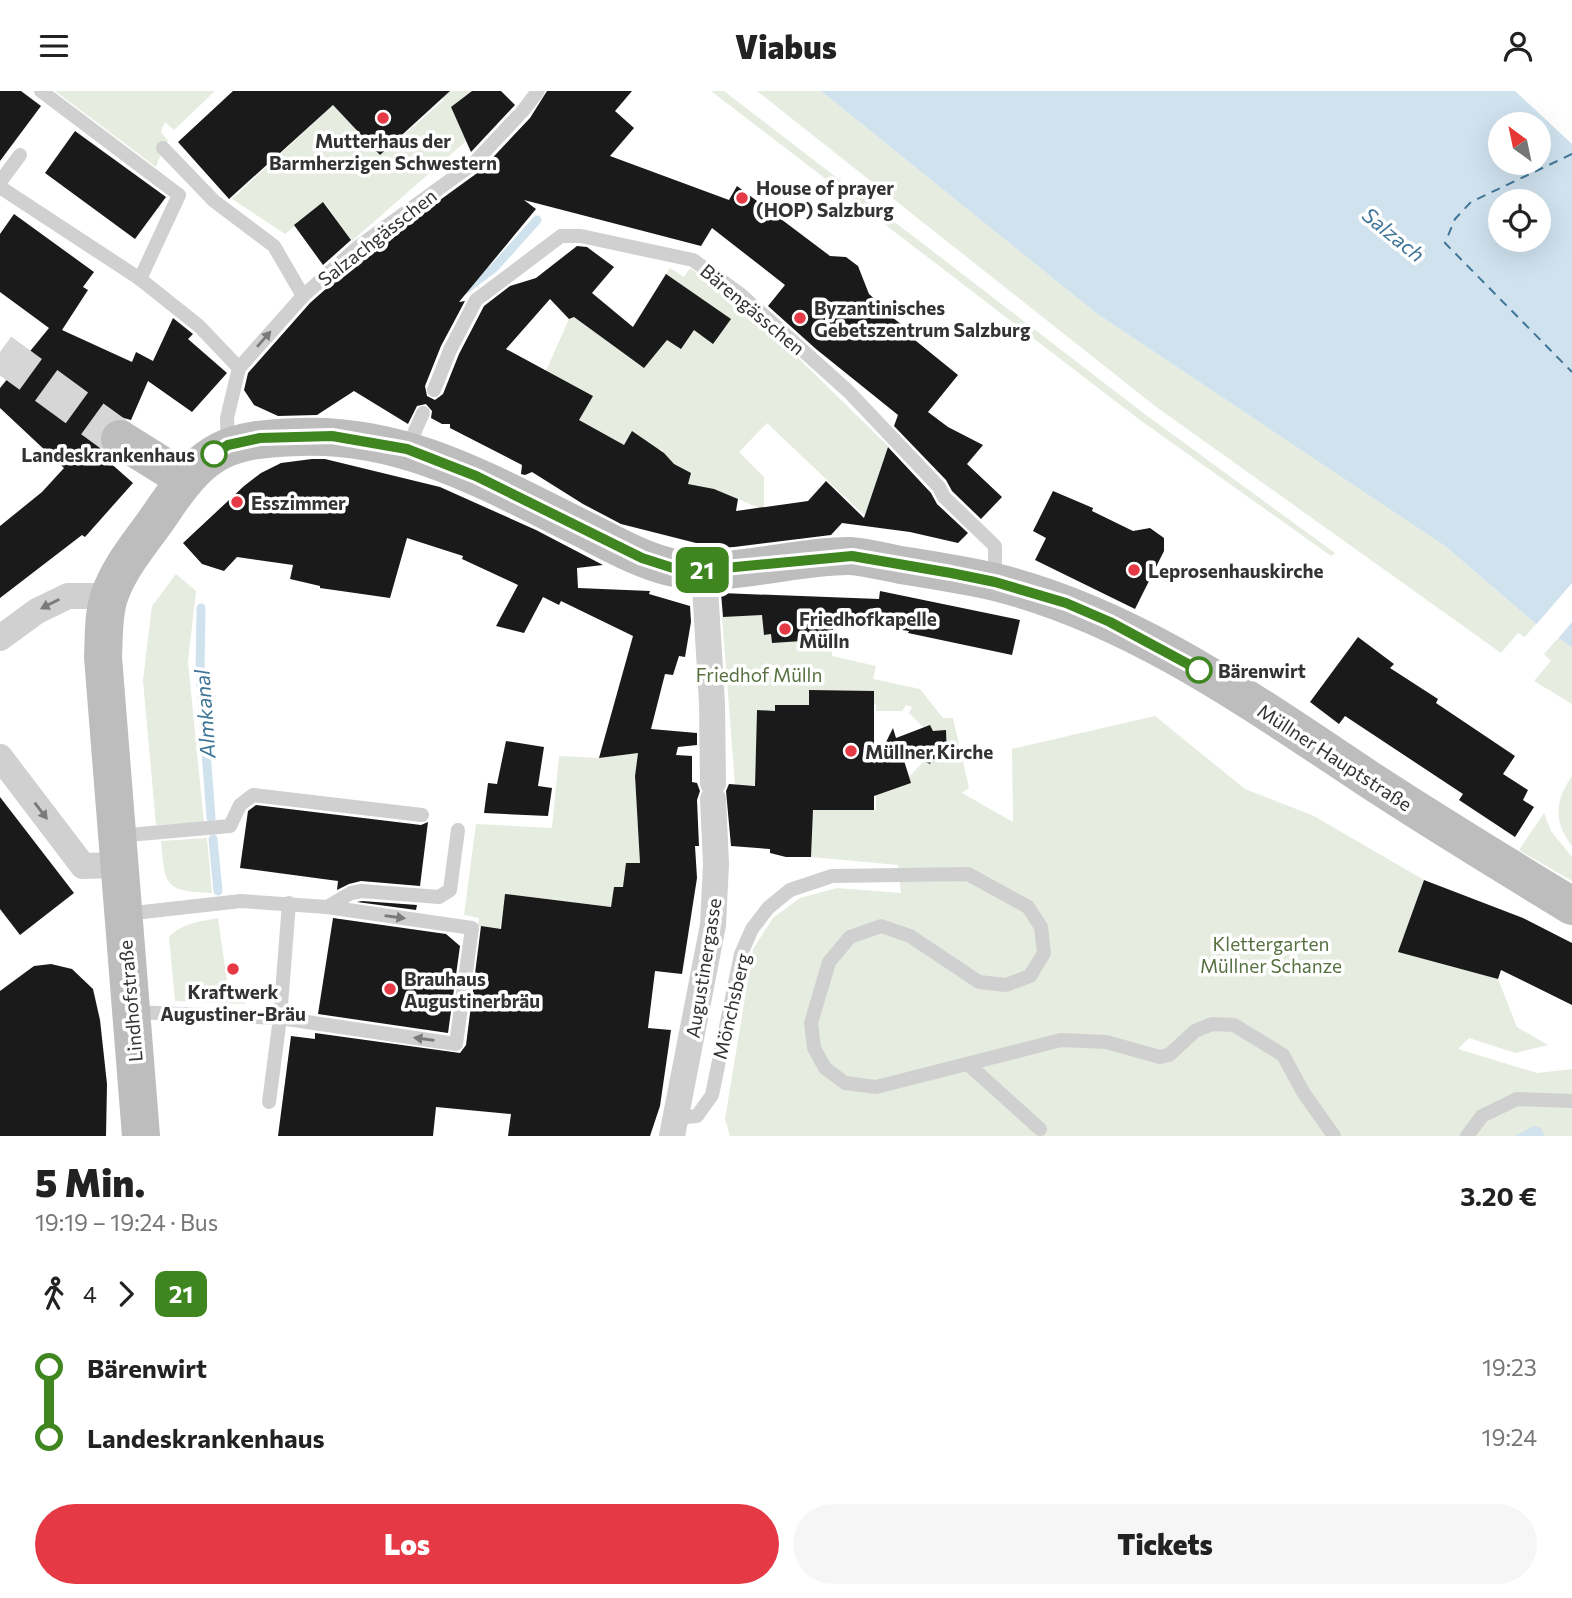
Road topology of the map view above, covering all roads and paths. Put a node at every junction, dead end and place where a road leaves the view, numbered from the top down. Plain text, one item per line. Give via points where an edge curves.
1 (41, 91) edge
2 (538, 91) edge
3 (163, 148) dead end
4 (20, 155) dead end
5 (0, 185) edge
6 (140, 279) junction
7 (303, 296) junction
8 (240, 367) junction
9 (434, 390) dead end
10 (422, 413) dead end
11 (120, 439) tunnel mouth
12 (228, 445) junction
13 (407, 449) junction
14 (184, 479) junction
15 (704, 570) junction
16 (995, 582) junction
17 (109, 596) junction
18 (0, 638) edge
19 (0, 757) edge
20 (422, 815) dead end
21 (458, 830) dead end
22 (118, 851) junction
23 (289, 904) junction
24 (1572, 906) edge
25 (327, 907) junction
26 (123, 914) junction
27 (131, 1012) junction
28 (281, 1019) junction
29 (969, 1065) junction
30 (1572, 1101) edge
31 (270, 1102) dead end
32 (675, 1127) edge
33 (1040, 1129) dead end
34 (141, 1136) edge
35 (1334, 1136) edge
36 (1466, 1136) edge

1 - 6 lane via 179,195
2 - 7 lane, Salzachgässchen via 474,163 358,247
3 - 7 lane via 214,201 274,246
4 - 5 lane
5 - 6 lane
6 - 8 lane via 200,325
8 -> 7 lane, Salzachgässchen
8 - 12 lane, Salzachgässchen via 227,418
9 - 16 lane, Bärengässchen via 476,300 561,236 581,236 693,260 740,294 849,392 995,546
10 - 13 lane
11 - 14 street
12 - 13 street, Müllner Hauptstraße via 260,438 332,436
12 - 14 street, Müllner Hauptstraße
13 - 15 street, Müllner Hauptstraße via 476,476 642,558 673,568
14 - 17 street, Müllner Hauptstraße
15 - 16 street, Müllner Hauptstraße via 852,556
15 - 32 street, Augustinergasse via 712,703 713,925
16 - 24 street, Müllner Hauptstraße via 1066,603 1199,670
17 -> 18 street via 68,596 37,611
17 - 22 street, Lindhofstraße via 103,657
19 -> 22 street via 83,866
20 - 22 lane via 253,795 240,805 230,826
21 - 25 lane via 450,890 439,897 362,891
22 - 26 street, Lindhofstraße
23 - 25 lane
23 - 26 lane via 242,901
23 - 28 lane
25 -> 28 lane via 472,928 456,1044
26 - 27 street, Lindhofstraße
27 - 28 lane
27 - 34 street, Lindhofstraße
28 - 31 lane
29 - 32 lane, Mönchsberg via 876,1087 845,1083 825,1068 814,1048 811,1023 829,963 850,937 881,926 911,936 979,982 1006,985 1030,976 1044,953 1041,927 1028,907 968,874 832,876 790,890 752,929 741,954 712,1095 697,1116
29 - 33 lane
29 - 35 lane, Mönchsberg via 1061,1040 1106,1042 1169,1055 1195,1031 1212,1024 1234,1025 1283,1055
30 - 36 lane via 1517,1099 1482,1116

